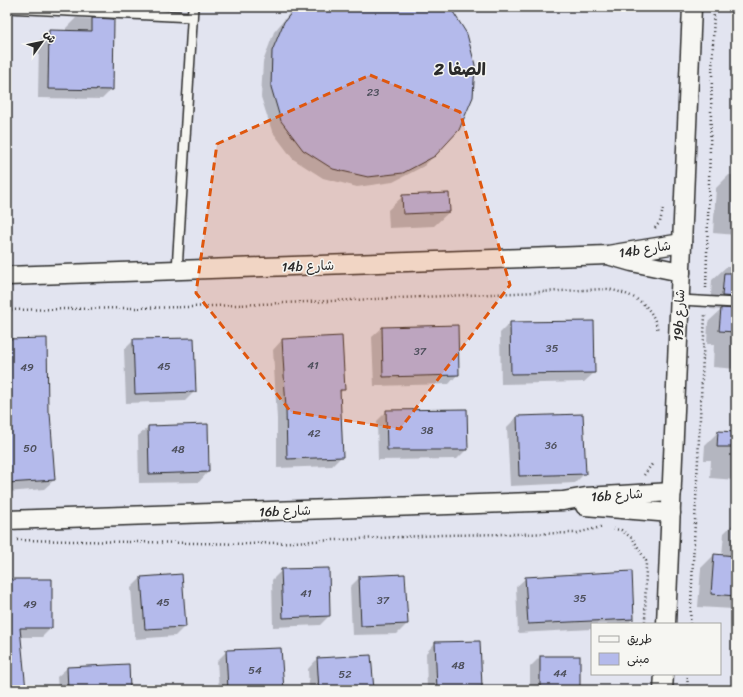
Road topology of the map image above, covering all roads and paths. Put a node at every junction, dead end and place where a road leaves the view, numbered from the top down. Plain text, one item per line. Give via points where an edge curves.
1 (192, 7) edge
2 (692, 7) edge
3 (7, 8) edge
4 (192, 17) junction
5 (664, 204) dead end
6 (652, 231) dead end
7 (682, 243) junction
8 (608, 255) junction
9 (177, 270) junction
10 (681, 272) junction
11 (7, 276) edge
12 (680, 300) junction
13 (736, 302) edge
14 (7, 310) edge
15 (658, 337) dead end
16 (654, 460) dead end
17 (640, 479) dead end
18 (672, 492) junction
19 (563, 501) junction
20 (671, 513) junction
21 (7, 520) edge
22 (15, 540) dead end
23 (645, 623) edge
24 (666, 623) edge
25 (664, 675) edge
26 (688, 675) edge
27 (663, 690) edge
28 (687, 690) edge

1 - 4 lane
2 - 7 street, 19b شارع
3 - 4 lane
4 - 9 lane
5 - 6 path via 660,222
7 - 8 street, 14b شارع
7 - 10 street, 19b شارع
8 - 9 street, 14b شارع
8 - 10 street, 14b شارع
9 - 11 street, 14b شارع
10 - 12 street, 19b شارع
12 - 13 lane
12 - 18 street, 19b شارع
14 - 15 path via 190,307 607,289 624,292 639,300 652,313
16 - 17 path
18 - 19 street, 16b شارع via 586,497
18 - 20 street, 19b شارع
19 - 20 street, 16b شارع via 584,506
19 - 21 street, 16b شارع
20 - 24 street, 19b شارع
22 - 23 path via 249,544 443,535 577,533 602,527 621,530 633,538 646,561
25 - 27 street
26 - 28 path

